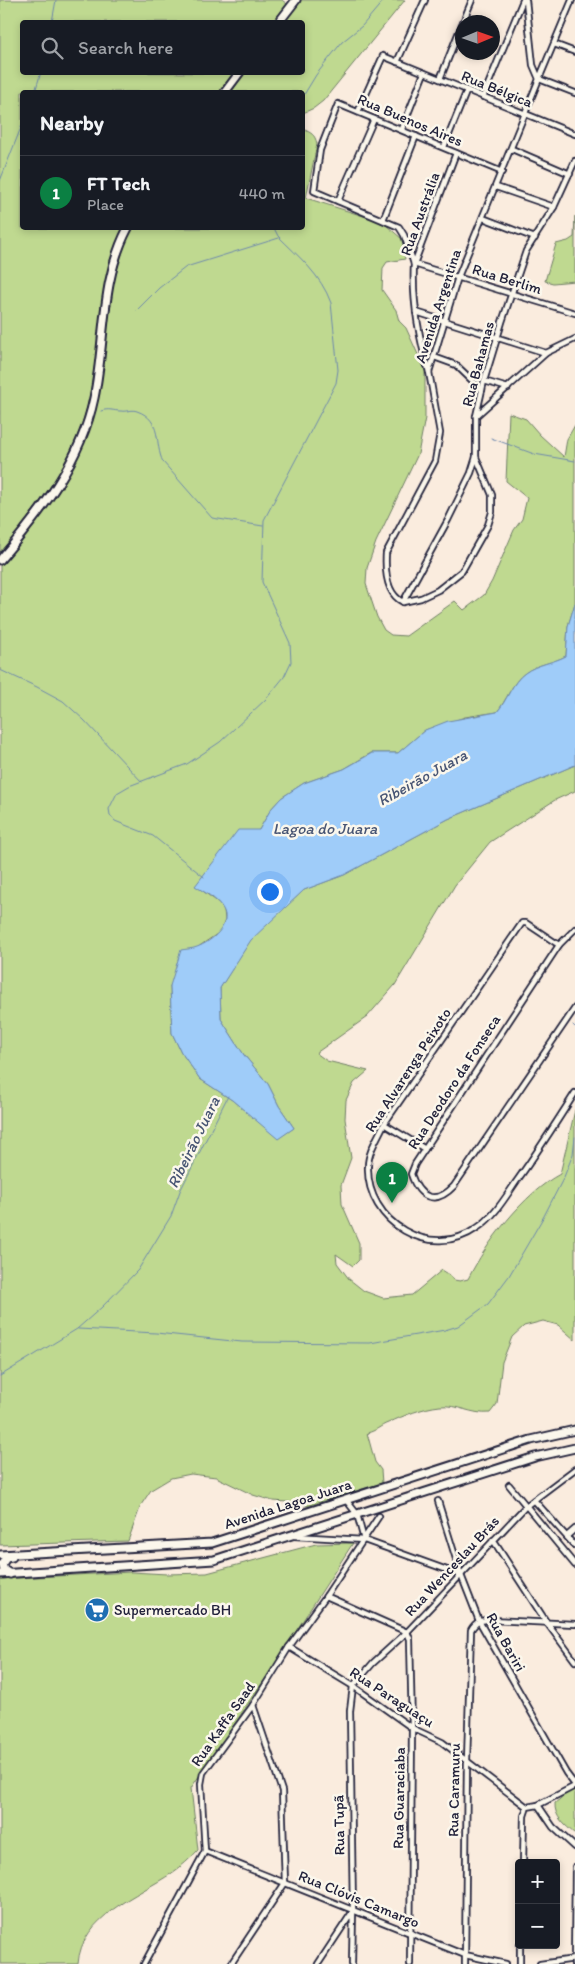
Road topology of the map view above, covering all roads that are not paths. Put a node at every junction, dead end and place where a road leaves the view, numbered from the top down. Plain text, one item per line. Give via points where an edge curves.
1 (296, 0) edge
2 (425, 0) edge
3 (472, 0) edge
4 (524, 0) edge
5 (572, 0) edge
6 (570, 6) junction
7 (575, 9) edge
8 (466, 15) edge
9 (280, 20) edge
10 (455, 43) edge
11 (554, 44) junction
12 (575, 52) edge
13 (397, 62) junction
14 (424, 73) junction
15 (238, 75) edge
16 (440, 79) junction
17 (539, 79) junction
18 (226, 90) edge
19 (467, 90) junction
20 (575, 93) edge
21 (483, 97) junction
22 (358, 112) junction
23 (526, 114) junction
24 (374, 119) junction
25 (402, 129) junction
26 (575, 134) edge
27 (416, 136) junction
28 (444, 147) junction
29 (512, 148) junction
30 (456, 153) junction
31 (575, 161) edge
32 (502, 172) junction
33 (570, 174) junction
34 (496, 187) junction
35 (338, 201) junction
36 (554, 207) junction
37 (483, 218) junction
38 (383, 220) junction
39 (127, 230) edge
40 (535, 238) junction
41 (414, 264) junction
42 (458, 278) junction
43 (512, 294) junction
44 (416, 312) junction
45 (575, 314) edge
46 (444, 321) junction
47 (497, 338) junction
48 (575, 339) edge
49 (546, 353) junction
50 (434, 357) junction
51 (430, 372) junction
52 (484, 381) junction
53 (508, 388) junction
54 (482, 390) junction
55 (476, 416) junction
56 (476, 457) junction
57 (0, 560) edge
58 (403, 602) junction
59 (575, 929) edge
60 (559, 945) junction
61 (575, 1008) edge
62 (569, 1017) junction
63 (575, 1022) edge
64 (575, 1093) edge
65 (384, 1124) junction
66 (425, 1149) junction
67 (575, 1430) edge
68 (575, 1448) edge
69 (575, 1468) edge
70 (509, 1485) dead end
71 (346, 1500) junction
72 (534, 1500) junction
73 (438, 1501) dead end
74 (526, 1506) junction
75 (357, 1514) junction
76 (380, 1516) dead end
77 (575, 1530) edge
78 (290, 1536) junction
79 (567, 1536) junction
80 (364, 1540) junction
81 (493, 1540) junction
82 (575, 1546) edge
83 (37, 1553) junction
84 (0, 1555) edge
85 (575, 1565) edge
86 (0, 1574) edge
87 (10, 1574) junction
88 (461, 1575) junction
89 (326, 1596) junction
90 (479, 1620) junction
91 (547, 1623) junction
92 (575, 1624) edge
93 (407, 1632) junction
94 (289, 1647) junction
95 (575, 1661) edge
96 (353, 1686) junction
97 (253, 1705) junction
98 (412, 1728) junction
99 (467, 1761) junction
100 (575, 1785) edge
101 (538, 1805) junction
102 (527, 1807) junction
103 (575, 1847) edge
104 (206, 1851) junction
105 (522, 1859) edge
106 (575, 1867) edge
107 (285, 1883) junction
108 (353, 1910) junction
109 (410, 1933) junction
110 (520, 1949) edge
111 (465, 1955) junction
112 (575, 1959) edge
113 (144, 1964) edge
114 (231, 1964) edge
115 (318, 1964) edge
116 (352, 1964) edge
117 (410, 1964) edge
118 (465, 1964) edge
119 (506, 1964) edge
120 (520, 1964) edge
121 (540, 1964) edge
122 (574, 1964) edge

1 - 9 main road
2 - 13 street
3 - 8 street
4 - 17 street via 533,65
4 - 21 street
5 - 6 street, Avenida Argentina
6 - 7 street
6 - 11 street, Avenida Argentina
10 - 16 street
11 - 12 street
11 - 17 street, Avenida Argentina
13 - 14 street, Rua Bélgica
13 - 22 street via 383,56
14 - 16 street, Rua Bélgica
14 - 25 street
15 - 18 main road
16 - 19 street, Rua Bélgica
17 - 20 street
17 - 23 street, Avenida Argentina
19 - 21 street, Rua Bélgica
19 - 28 street
21 - 23 street, Rua Bélgica
22 - 24 street, Rua Buenos Aires
22 - 35 street, Rua Buenos Aires via 338,104 320,150 314,191
23 - 26 street, Rua Bélgica
23 - 29 street, Avenida Argentina
24 - 25 street, Rua Buenos Aires
24 - 35 street
25 - 27 street, Rua Buenos Aires
27 - 28 street, Rua Buenos Aires
27 - 38 street
28 - 30 street, Rua Buenos Aires
29 - 32 street, Avenida Argentina
29 - 33 street
30 - 32 street, Rua Buenos Aires
30 - 41 street, Rua Austrália
31 - 33 street, Rua Bahamas
32 - 34 street, Avenida Argentina
33 - 36 street, Rua Bahamas
34 - 36 street
34 - 37 street, Avenida Argentina
35 - 38 street
36 - 40 street, Rua Bahamas
37 - 40 street
37 - 42 street, Avenida Argentina
38 - 41 street via 398,227 404,235
39 - 57 main road via 112,264 94,398 78,448 45,505
40 - 43 street, Rua Bahamas via 526,252
41 - 42 street, Rua Berlim
41 - 44 street, Rua Austrália
42 - 43 street, Rua Berlim
42 - 46 street, Avenida Argentina
43 - 45 street, Rua Berlim
43 - 47 street, Rua Bahamas
44 - 46 street
44 - 51 street, Rua Austrália
46 - 47 street
46 - 50 street, Avenida Argentina
47 - 49 street
47 - 52 street, Rua Bahamas
48 - 49 street
49 - 53 street
50 - 51 street, Avenida Argentina
50 - 54 street via 456,365
51 - 58 street, Avenida Argentina via 440,433 435,461 386,553 385,570 390,587 397,600
52 - 53 street
52 - 54 street, Rua Bahamas
53 - 55 street
54 - 55 street, Rua Bahamas
55 - 56 street, Rua Bahamas
56 - 58 street, Rua Bahamas via 472,473
56 - 58 street via 492,495 488,525 462,571 438,590
59 - 60 street, Rua Deodoro da Fonseca
60 - 65 street, Rua Alvarenga Peixoto via 522,923
60 - 66 street, Rua Deodoro da Fonseca
61 - 62 street, Rua Deodoro da Fonseca
62 - 63 street
62 - 66 street, Rua Deodoro da Fonseca via 454,1186 437,1198 419,1190 411,1174
64 - 65 street, Rua Alvarenga Peixoto via 494,1214 462,1238 449,1240 413,1236 395,1226 385,1215 373,1196 368,1165
65 - 66 street
67 - 71 main road, Avenida Lagoa Juara via 531,1440
68 - 75 main road, Avenida Lagoa Juara via 535,1457
69 - 72 street, Rua Wenceslau Brás
70 - 74 street
71 - 75 street
71 - 83 main road, Avenida Lagoa Juara via 212,1542
72 - 74 street, Rua Wenceslau Brás
72 - 79 street
73 - 88 street, Rua Bariri
74 - 81 street, Rua Wenceslau Brás
74 - 85 street
75 - 78 main road, Avenida Lagoa Juara
75 - 80 street
76 - 80 street, Rua Kaffa Saad
77 - 79 street
78 - 80 street
78 - 87 main road, Avenida Lagoa Juara via 214,1560
79 - 82 street
80 - 88 street
80 - 89 street, Rua Kaffa Saad
81 - 88 street, Rua Wenceslau Brás
81 - 91 street
83 - 84 main road, Avenida Lagoa Juara
83 - 87 main road via 6,1558 2,1564
86 - 87 main road, Avenida Lagoa Juara
88 - 90 street, Rua Bariri
88 - 93 street, Rua Wenceslau Brás
89 - 93 street
89 - 94 street, Rua Kaffa Saad
90 - 91 street
90 - 99 street, Rua Caramuru via 471,1630
90 - 100 street, Rua Bariri
91 - 92 street
91 - 95 street
93 - 96 street, Rua Wenceslau Brás
93 - 98 street, Rua Guaraciaba via 411,1645
94 - 96 street, Rua Paraguaçu
94 - 97 street, Rua Kaffa Saad
96 - 98 street, Rua Paraguaçu
96 - 108 street, Rua Tupã via 350,1711
97 - 104 street, Rua Kaffa Saad via 202,1776
97 - 107 street via 282,1791
98 - 99 street, Rua Paraguaçu via 442,1742
98 - 109 street, Rua Guaraciaba
99 - 102 street, Rua Paraguaçu
99 - 111 street, Rua Caramuru
100 - 101 street
101 - 102 street
101 - 103 street via 553,1827
102 - 105 street
104 - 107 street, Rua Clóvis Camargo
104 - 113 street
106 - 112 street
107 - 108 street, Rua Clóvis Camargo
107 - 114 street
108 - 109 street, Rua Clóvis Camargo
108 - 115 street
108 - 116 street, Rua Tupã
109 - 111 street, Rua Clóvis Camargo
109 - 117 street, Rua Guaraciaba
110 - 120 street
111 - 118 street, Rua Caramuru
111 - 119 street, Rua Clóvis Camargo
112 - 121 street
112 - 122 street

